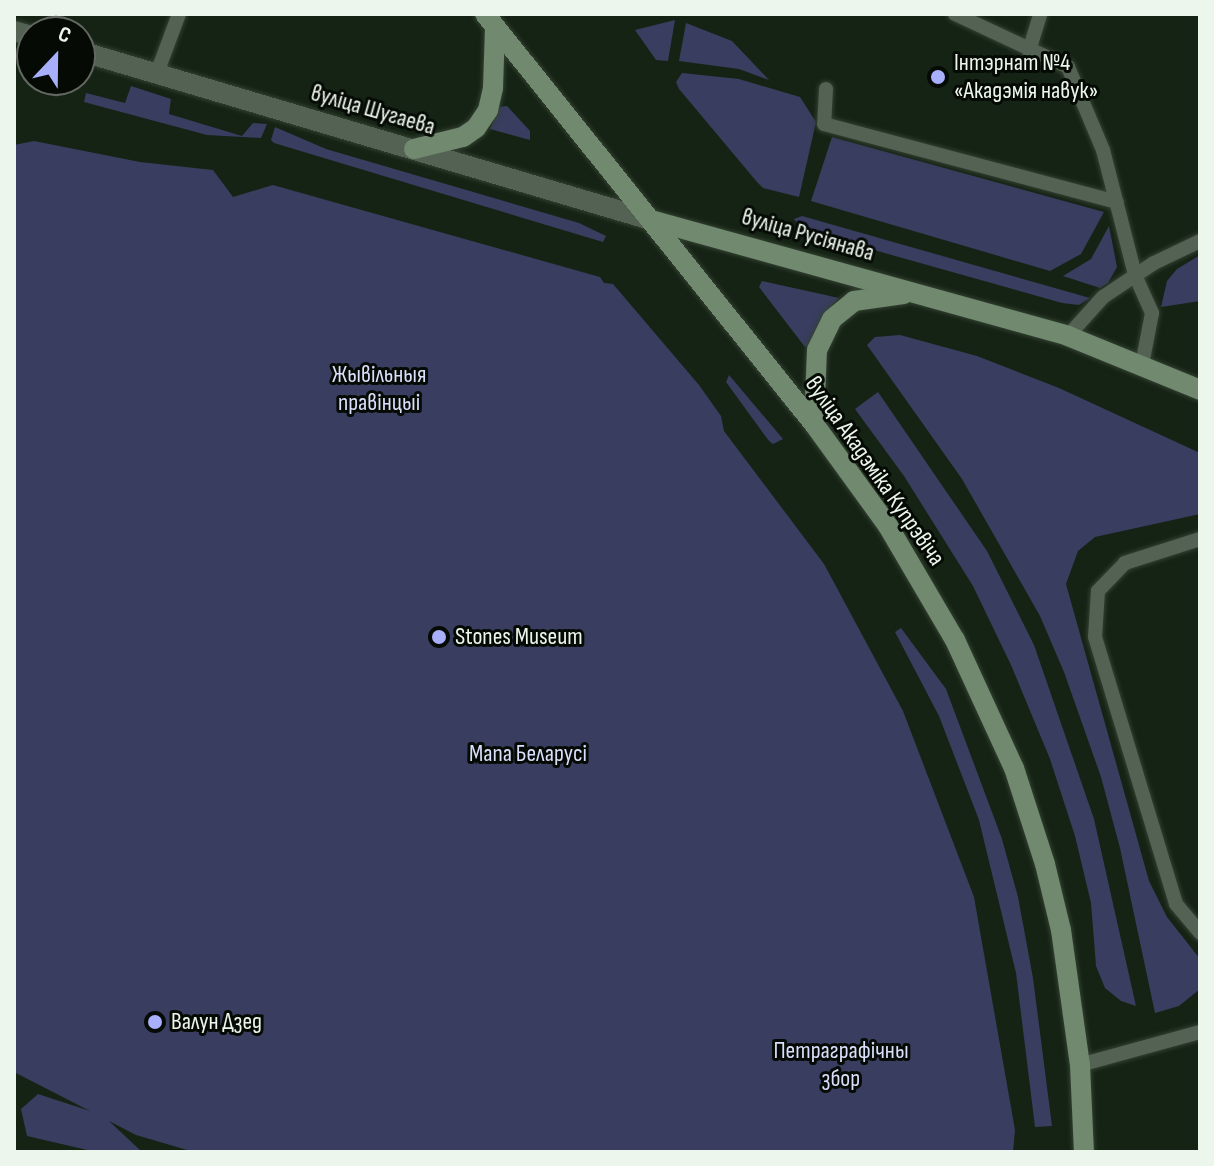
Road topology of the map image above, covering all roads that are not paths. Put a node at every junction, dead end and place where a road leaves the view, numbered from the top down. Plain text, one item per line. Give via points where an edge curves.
1 (179, 14) edge
2 (955, 14) edge
3 (1040, 14) edge
4 (490, 21) edge
5 (1029, 51) junction
6 (96, 56) edge
7 (157, 73) junction
8 (826, 89) dead end
9 (414, 149) junction
10 (1117, 202) junction
11 (651, 220) junction
12 (1200, 241) edge
13 (1135, 275) junction
14 (924, 294) junction
15 (1068, 336) junction
16 (1142, 365) junction
17 (1200, 390) edge
18 (814, 424) junction
19 (1200, 539) edge
20 (1200, 933) edge
21 (1200, 1032) edge
22 (1080, 1065) junction
23 (1084, 1152) edge

1 - 7 lane
2 - 5 lane
3 - 5 lane
4 - 9 main road via 493,88 488,110 463,137
4 - 11 main road
5 - 10 lane via 1068,67 1103,150
6 - 7 street, вуліца Шугаева
7 - 9 street, вуліца Шугаева
8 - 10 lane via 824,124
9 - 11 street, вуліца Шугаева
10 - 13 lane
11 - 14 main road, вуліца Русіянава
11 - 18 main road, вуліца Акадэміка Купрэвіча
12 - 13 lane
13 - 15 lane via 1103,297
13 - 16 lane via 1152,313
14 - 15 main road, вуліца Русіянава
14 - 18 main road via 870,296 854,301 832,319 817,350
15 - 16 main road, вуліца Русіянава
16 - 17 main road, вуліца Русіянава
18 - 22 main road, вуліца Акадэміка Купрэвіча via 888,526 955,640 1014,768 1061,930
19 - 20 lane via 1125,563 1098,591 1095,637 1176,904
21 - 22 lane
22 - 23 main road, вуліца Акадэміка Купрэвіча

